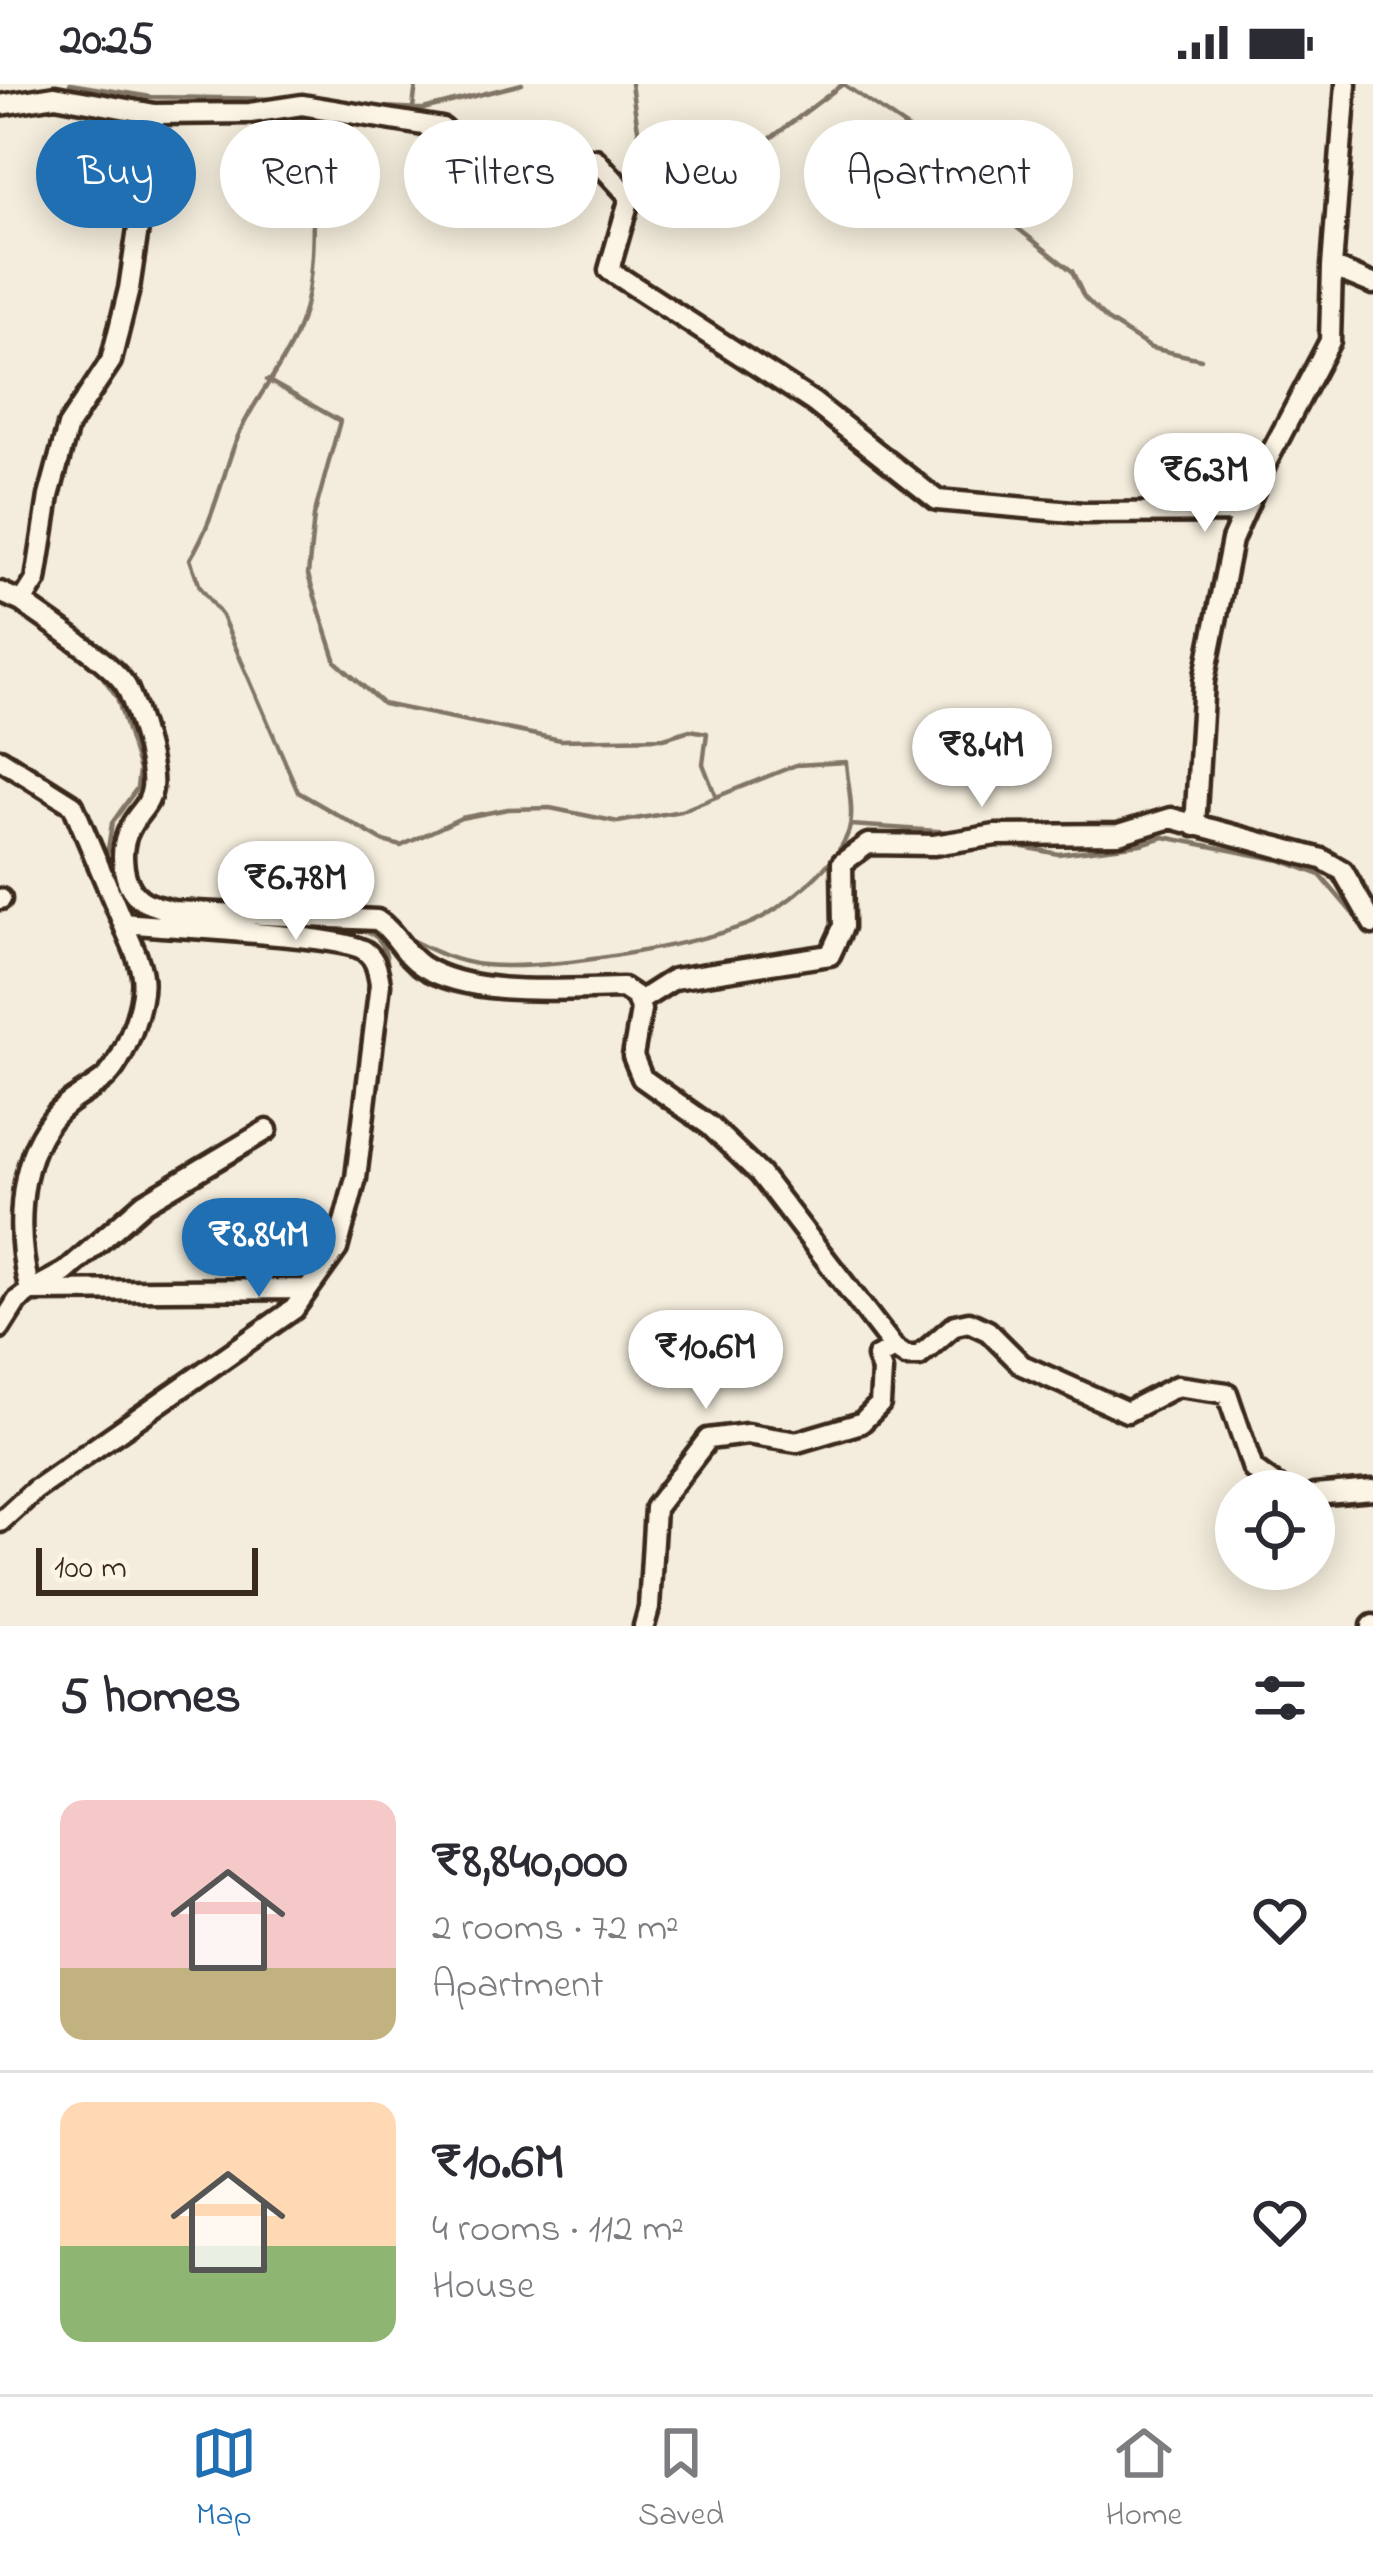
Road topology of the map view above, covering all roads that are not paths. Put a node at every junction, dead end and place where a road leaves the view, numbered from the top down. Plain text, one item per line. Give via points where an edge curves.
1 (1346, 84) edge
2 (0, 105) edge
3 (155, 114) junction
4 (1332, 267) junction
5 (1373, 284) edge
6 (1244, 512) junction
7 (0, 592) edge
8 (22, 602) junction
9 (0, 759) edge
10 (1196, 826) junction
11 (123, 923) junction
12 (1373, 924) edge
13 (638, 1002) junction
14 (267, 1130) dead end
15 (306, 1289) junction
16 (30, 1291) junction
17 (0, 1328) edge
18 (894, 1348) junction
19 (1254, 1470) edge
20 (1373, 1490) edge
21 (1335, 1493) edge
22 (0, 1522) edge
23 (644, 1626) edge

1 - 4 street
2 - 3 street via 55,96
3 - 6 street via 302,105 442,128 469,161 595,159 630,197 609,270 813,402 938,500 1083,513
3 - 8 street via 111,361 68,426 36,580
4 - 5 street
4 - 6 street via 1330,341
6 - 10 street via 1204,681
7 - 8 street
8 - 13 street via 126,685 153,781 123,845 123,868 144,902 172,911 376,920 437,975 482,986 623,988
9 - 11 street via 73,805
10 - 12 street via 1333,865
10 - 13 street via 1171,818 1119,834 868,844 842,862 843,927 830,955 674,980
11 - 15 street via 322,937 363,948 378,974 356,1178 337,1249
11 - 16 street via 143,999 107,1077 72,1097 34,1151 21,1236
13 - 18 street via 633,1056 643,1078 760,1174
14 - 16 street via 144,1203 65,1272
15 - 16 street
15 - 22 street via 294,1309
16 - 17 street
18 - 19 street via 920,1356 955,1324 969,1322 1022,1365 1127,1412 1177,1386 1227,1393
18 - 23 street via 877,1357 880,1404 861,1423 797,1442 747,1433 708,1439 656,1508
20 - 21 street

